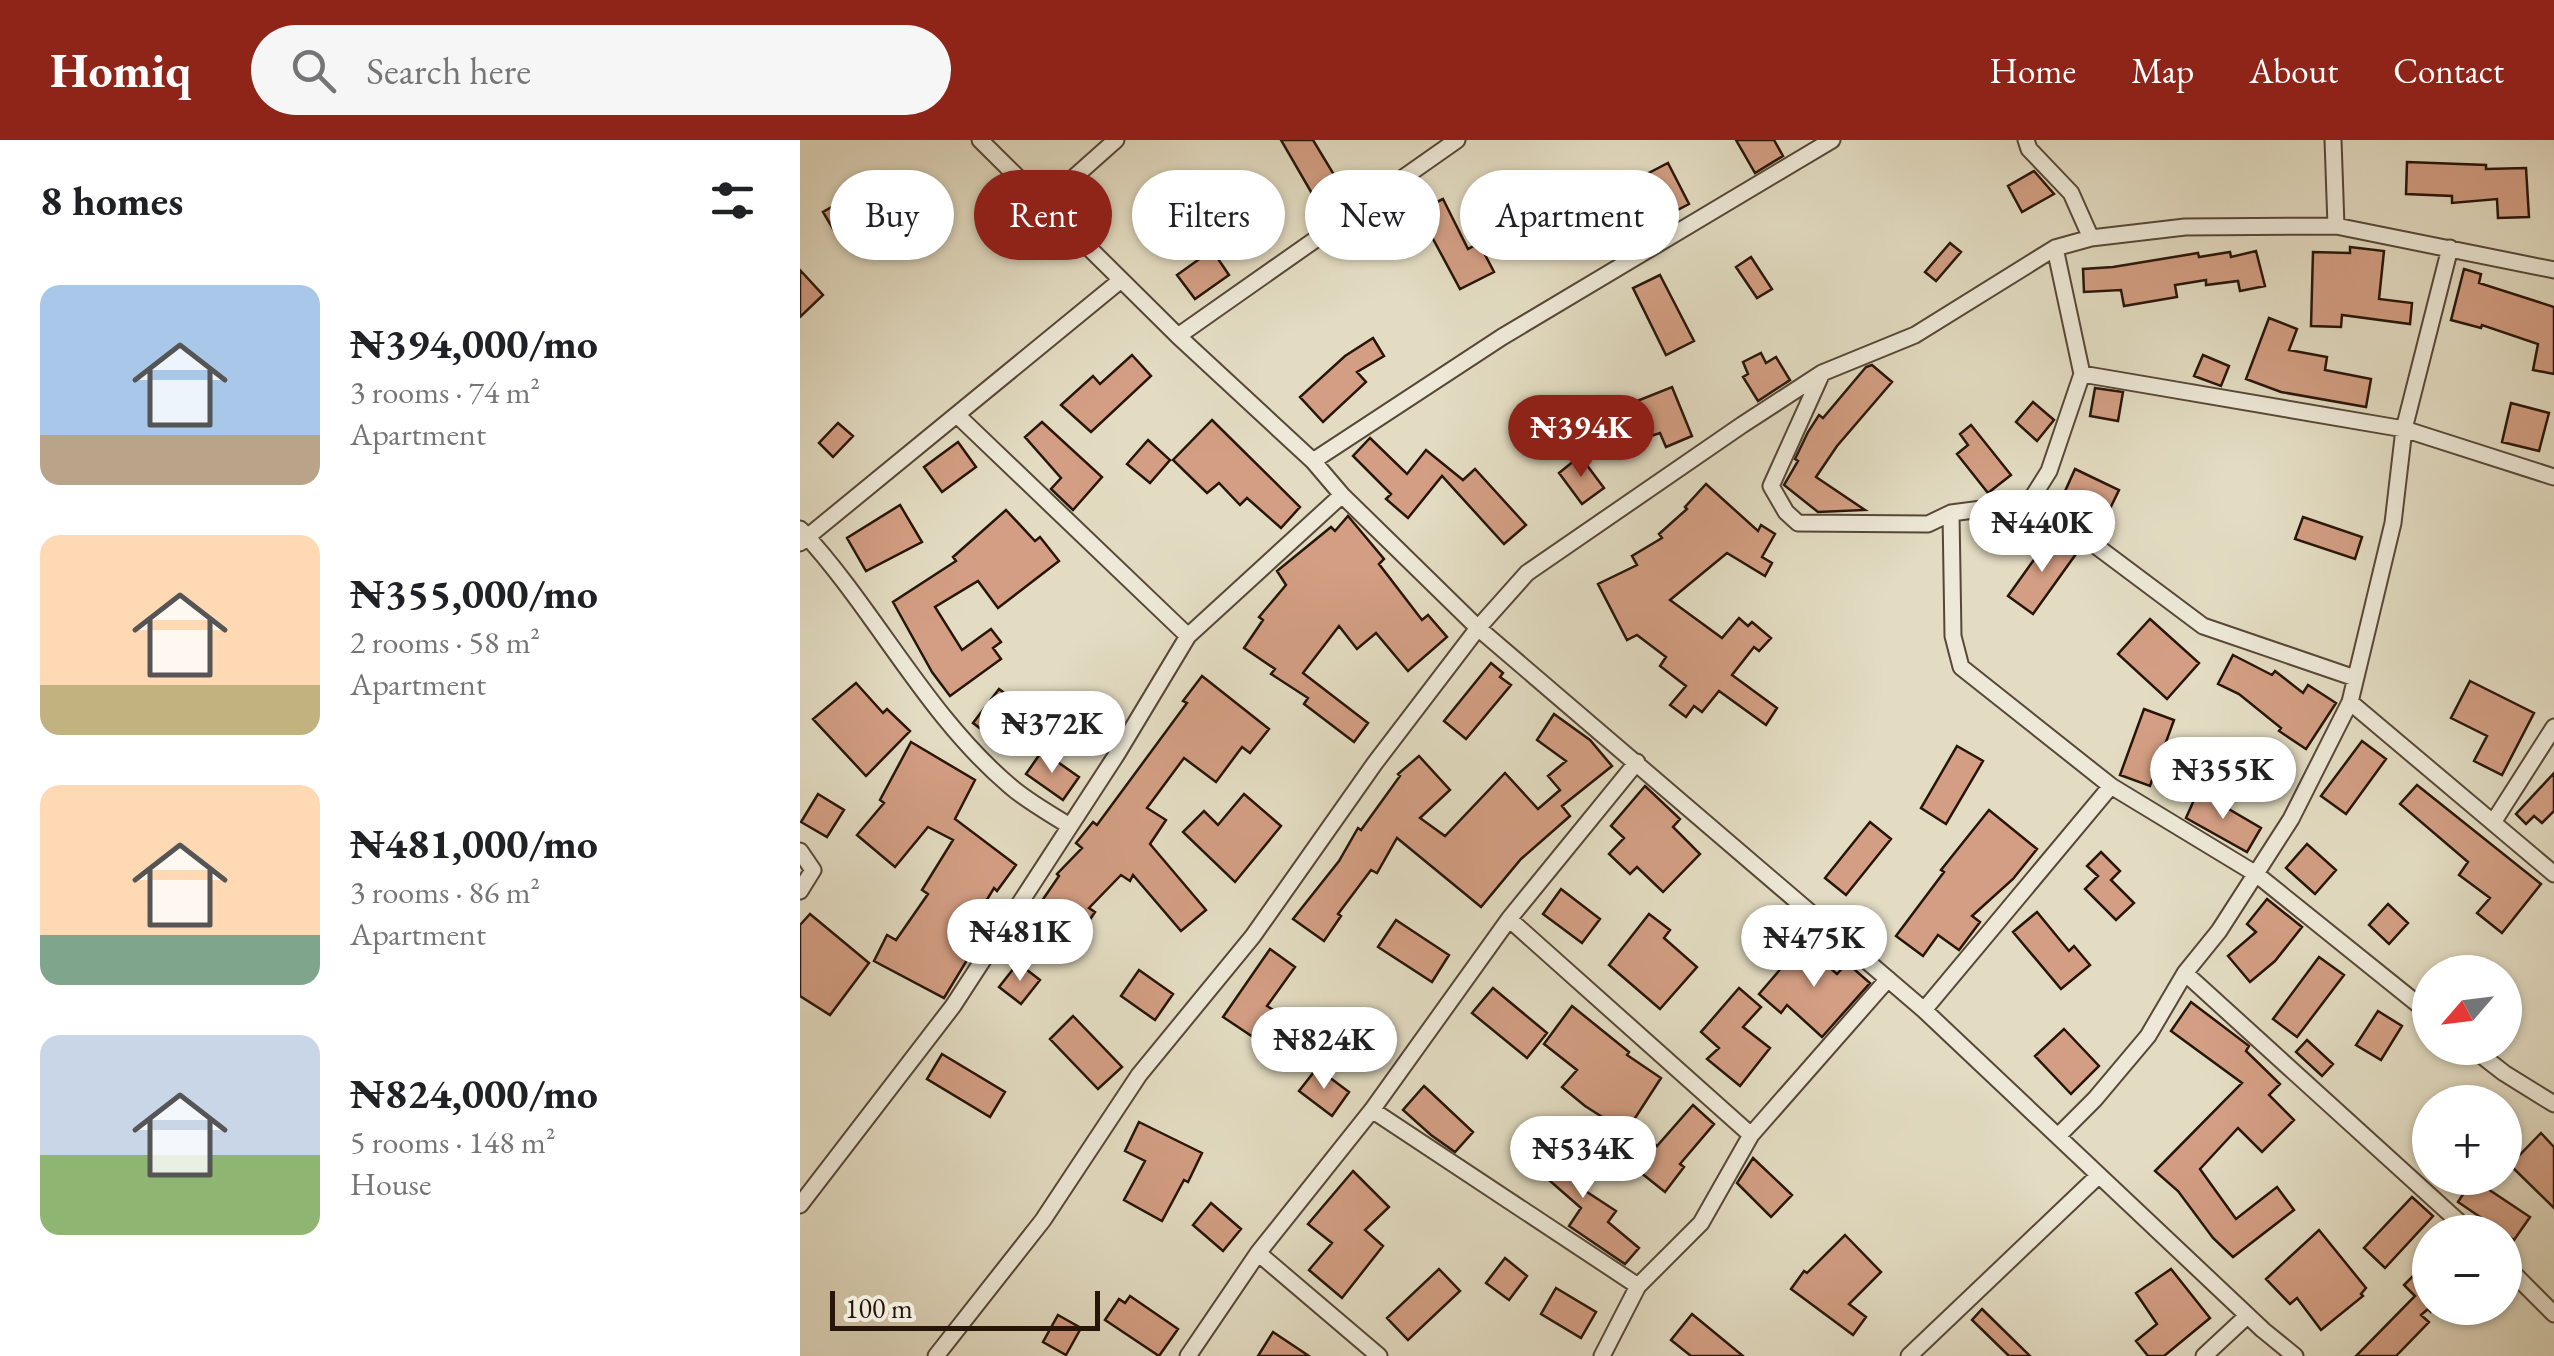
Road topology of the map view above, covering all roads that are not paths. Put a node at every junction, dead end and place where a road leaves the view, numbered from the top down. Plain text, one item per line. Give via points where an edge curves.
1 (980, 140) edge
2 (1116, 140) edge
3 (1457, 140) edge
4 (1832, 140) edge
5 (2026, 140) edge
6 (2333, 140) edge
7 (1010, 170) edge
8 (1082, 170) edge
9 (2336, 226) junction
10 (2091, 238) junction
11 (2054, 248) junction
12 (2450, 248) junction
13 (1101, 260) edge
14 (2554, 270) edge
15 (1121, 280) junction
16 (1178, 336) junction
17 (1822, 373) junction
18 (2082, 374) junction
19 (957, 414) junction
20 (2404, 429) junction
21 (1314, 462) junction
22 (2554, 476) edge
23 (1342, 495) junction
24 (2032, 498) junction
25 (1952, 513) junction
26 (802, 536) edge
27 (1478, 628) junction
28 (1188, 636) junction
29 (2355, 678) junction
30 (2350, 702) junction
31 (2554, 727) edge
32 (1638, 762) junction
33 (2111, 786) junction
34 (2494, 821) junction
35 (1068, 826) junction
36 (800, 851) edge
37 (2256, 874) junction
38 (2554, 874) edge
39 (800, 891) edge
40 (1509, 918) junction
41 (2185, 973) junction
42 (1888, 979) junction
43 (2412, 1000) edge
44 (1924, 1010) junction
45 (2494, 1065) edge
46 (2554, 1104) edge
47 (1372, 1110) junction
48 (2059, 1135) junction
49 (1752, 1136) junction
50 (2098, 1176) junction
51 (800, 1206) edge
52 (2451, 1215) edge
53 (1258, 1253) junction
54 (2522, 1282) edge
55 (1638, 1286) junction
56 (2554, 1314) edge
57 (2247, 1316) junction
58 (936, 1356) edge
59 (1188, 1356) edge
60 (1379, 1356) edge
61 (1602, 1356) edge
62 (1909, 1356) edge
63 (2204, 1356) edge
64 (2296, 1356) edge

1 - 7 street
2 - 8 street
3 - 16 street
4 - 21 street via 1502,337
5 - 10 street via 2070,193
6 - 9 street
9 - 10 street via 2185,227
9 - 12 street
10 - 11 street
11 - 17 street via 1915,334
11 - 18 street
12 - 14 street
12 - 20 street
13 - 15 street
15 - 16 street
15 - 19 street
16 - 21 street
17 - 25 street via 1770,486 1792,519 1928,524
17 - 27 street via 1528,573
18 - 20 street
18 - 24 street
19 - 26 street
19 - 28 street
20 - 22 street
20 - 29 street via 2394,523
21 - 23 street
23 - 27 street
23 - 28 street
24 - 25 street
24 - 29 street via 2202,626
25 - 33 street via 1953,636 1961,667
26 - 35 street via 859,598 942,715 1010,786
27 - 32 street
27 - 58 street
28 - 35 street
29 - 30 street
30 - 34 street
30 - 37 street
31 - 34 street
32 - 40 street
32 - 42 street
33 - 37 street
33 - 44 street
34 - 38 street
35 - 51 street via 952,1006
36 - 39 street via 813,870
37 - 41 street
37 - 43 street
40 - 47 street
40 - 49 street
41 - 48 street via 2148,1036
41 - 52 street
42 - 44 street
42 - 49 street
44 - 48 street
45 - 46 street
47 - 53 street
47 - 55 street
48 - 50 street
49 - 55 street via 1701,1223
50 - 57 street
50 - 62 street
53 - 59 street
53 - 60 street
54 - 56 street
55 - 61 street
57 - 63 street
57 - 64 street

